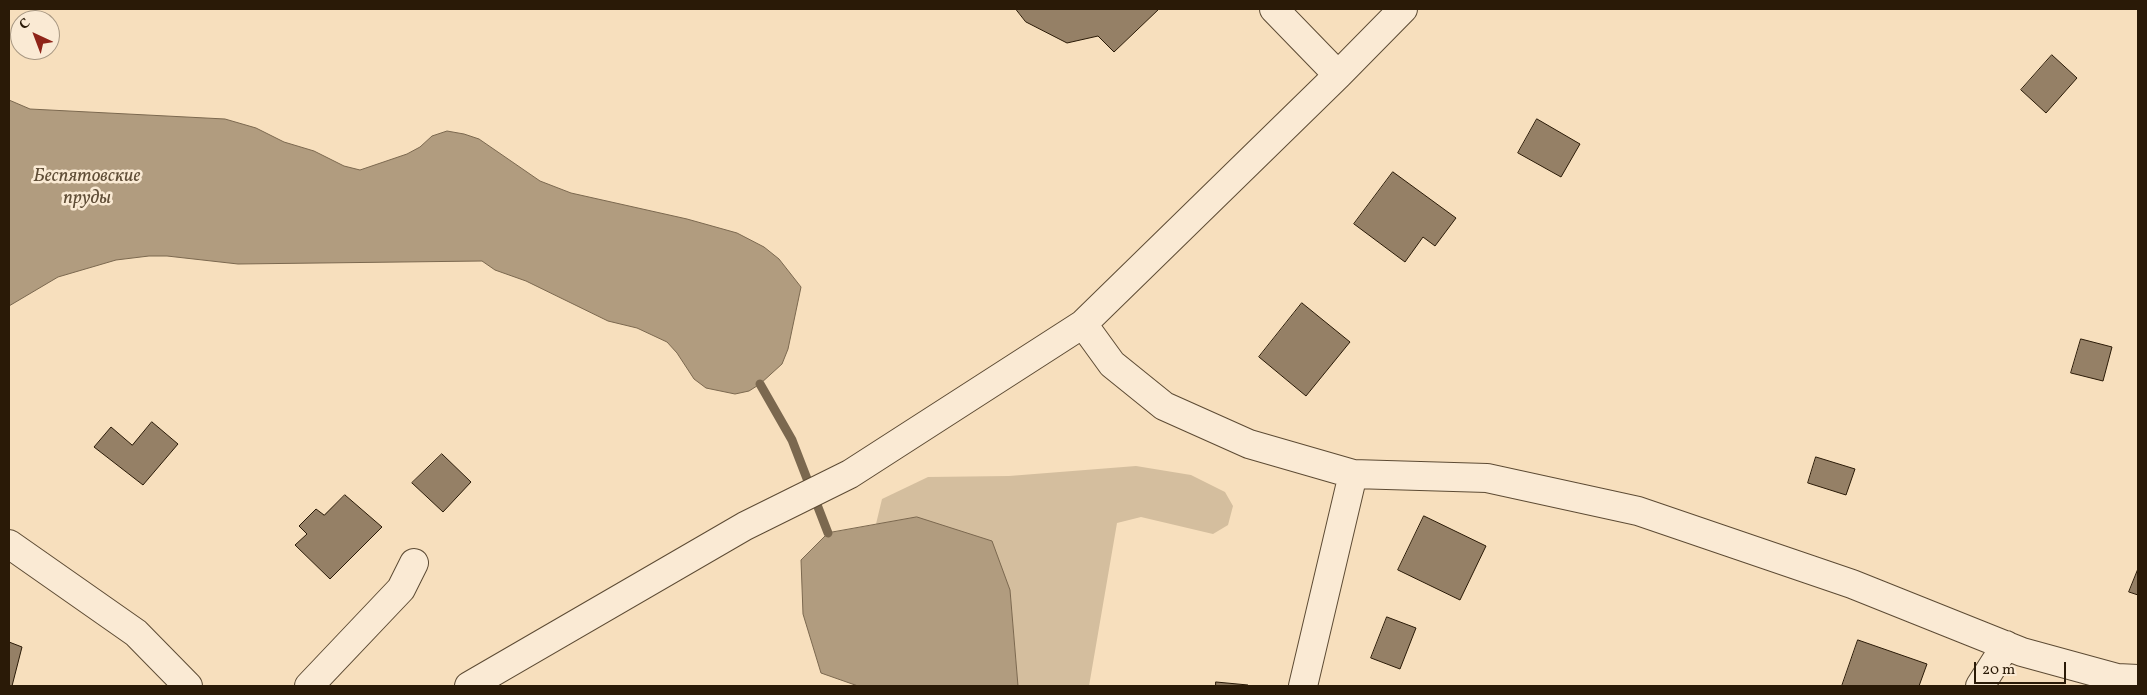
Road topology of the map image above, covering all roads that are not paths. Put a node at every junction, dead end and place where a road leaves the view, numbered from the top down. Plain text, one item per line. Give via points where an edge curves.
1 (1274, 9) edge
2 (1403, 9) edge
3 (1338, 75) junction
4 (1083, 324) junction
5 (1354, 474) junction
6 (9, 544) edge
7 (414, 563) dead end
8 (2006, 646) junction
9 (2138, 679) edge
10 (188, 686) edge
11 (309, 686) edge
12 (469, 686) edge
13 (1303, 686) edge
14 (1980, 686) edge

1 - 3 street
2 - 3 street
3 - 4 street
4 - 5 street via 1112,364 1164,406 1249,444
4 - 12 street via 850,474 744,526
5 - 8 street via 1487,478 1638,511 1852,584
5 - 13 street
6 - 10 street via 136,633
7 - 11 street via 401,589
8 - 9 street via 2117,678
8 - 14 street

